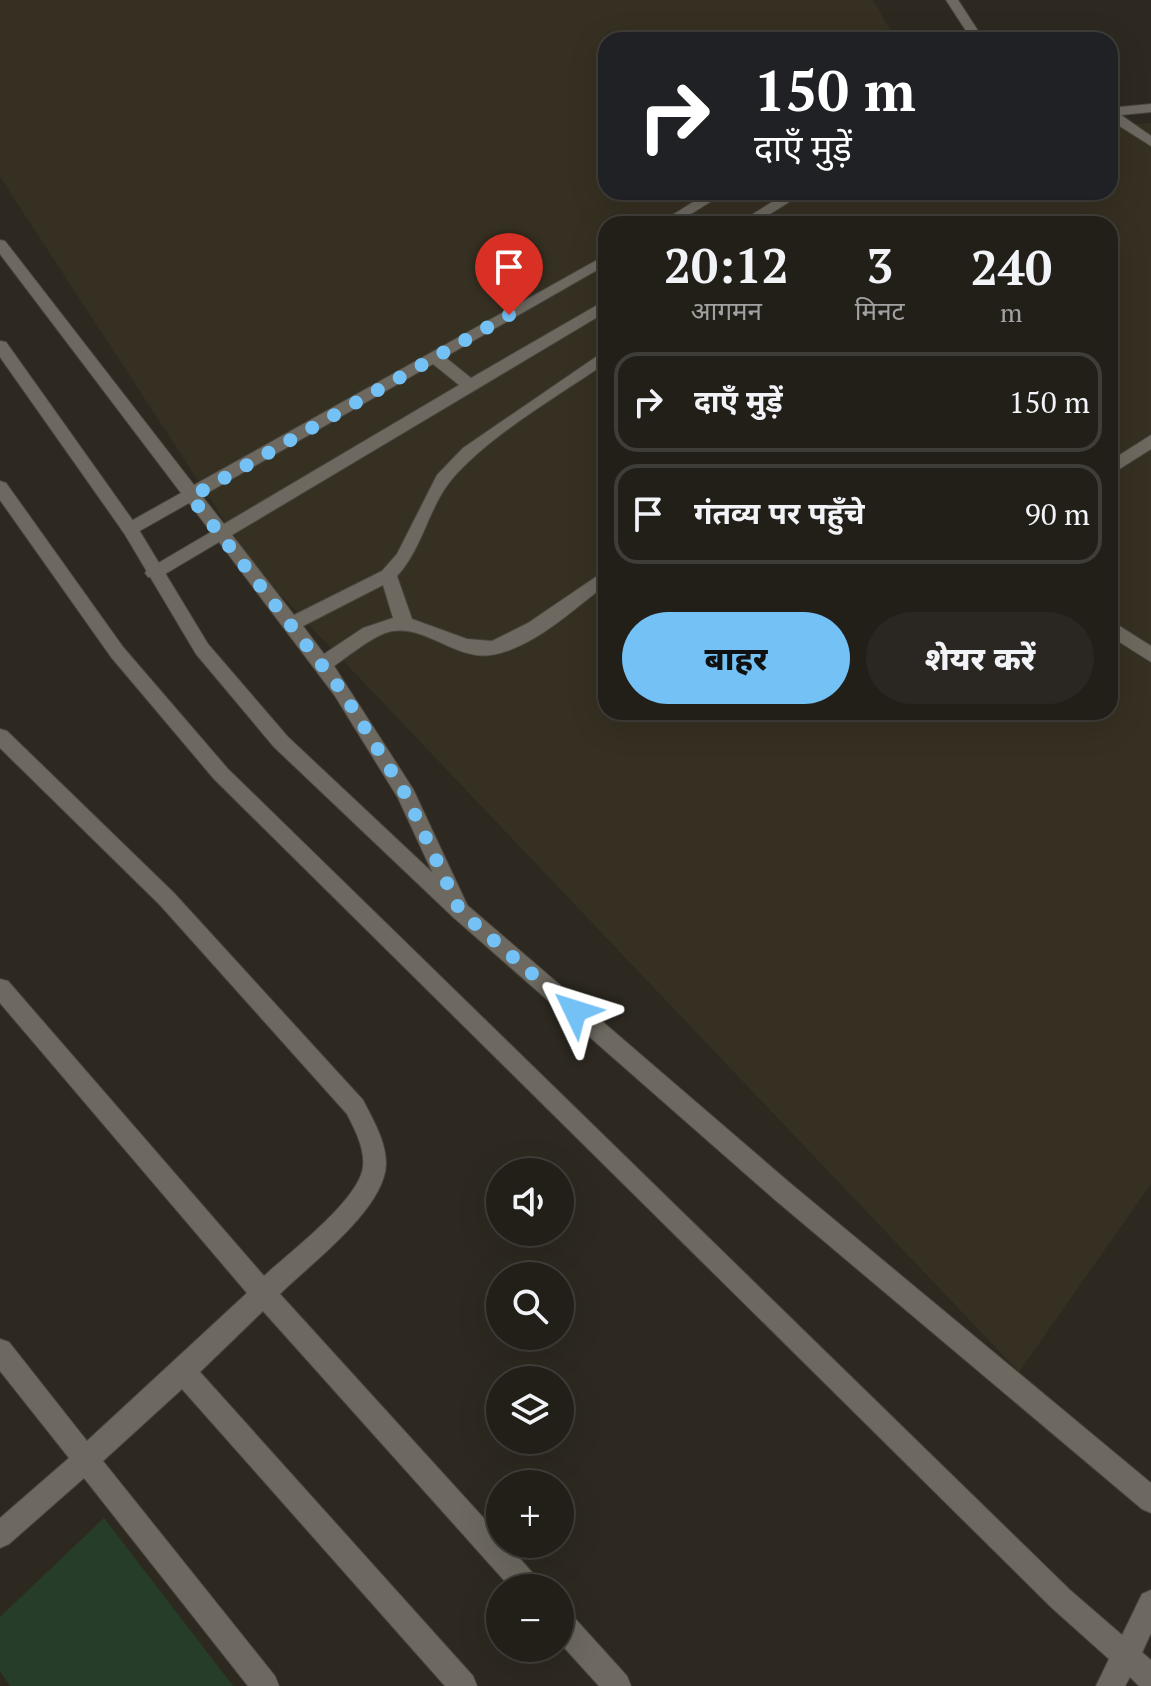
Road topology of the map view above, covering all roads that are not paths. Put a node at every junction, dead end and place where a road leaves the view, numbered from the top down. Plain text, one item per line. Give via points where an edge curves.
1 (952, 0) edge
2 (973, 32) edge
3 (1151, 108) edge
4 (1118, 112) edge
5 (1118, 119) edge
6 (1151, 142) edge
7 (706, 200) edge
8 (784, 200) edge
9 (678, 216) edge
10 (758, 216) edge
11 (0, 244) edge
12 (598, 264) edge
13 (598, 310) edge
14 (0, 346) edge
15 (435, 357) junction
16 (598, 361) edge
17 (470, 386) junction
18 (1151, 441) edge
19 (1118, 464) edge
20 (0, 487) edge
21 (191, 497) junction
22 (130, 529) junction
23 (219, 534) junction
24 (154, 573) junction
25 (388, 575) junction
26 (598, 582) edge
27 (404, 623) junction
28 (292, 624) junction
29 (1118, 632) edge
30 (1151, 655) edge
31 (322, 665) junction
32 (0, 736) edge
33 (460, 911) junction
34 (0, 988) edge
35 (264, 1294) junction
36 (0, 1351) edge
37 (182, 1371) junction
38 (85, 1461) junction
39 (1151, 1500) edge
40 (0, 1535) edge
41 (516, 1574) edge
42 (1151, 1603) edge
43 (574, 1638) edge
44 (1125, 1658) junction
45 (1151, 1678) edge
46 (265, 1686) edge
47 (463, 1686) edge
48 (617, 1686) edge
49 (1110, 1686) edge

1 - 2 main road
3 - 4 main road
5 - 6 main road
7 - 9 main road
8 - 10 main road
11 - 21 main road
12 - 15 main road
13 - 17 main road
14 - 22 main road
15 - 17 main road
15 - 21 main road
16 - 25 main road via 469,452 443,479 404,558
17 - 23 main road
18 - 19 main road
20 - 44 main road via 117,652 221,774
21 - 22 main road
21 - 23 main road
22 - 24 main road
23 - 24 main road
23 - 28 main road
24 - 33 main road via 202,649 281,742
25 - 27 main road
25 - 28 main road
26 - 27 main road via 510,642 490,649 468,647
27 - 31 main road via 385,626
28 - 31 main road
29 - 30 main road
31 - 33 main road via 399,783
32 - 35 main road via 167,899 355,1107 373,1146 374,1172 358,1200
33 - 39 main road via 770,1181
34 - 35 main road
35 - 37 main road
35 - 41 main road
36 - 38 main road
37 - 38 main road
37 - 47 main road
38 - 40 main road
38 - 46 main road
42 - 44 main road
43 - 48 main road
44 - 45 main road
44 - 49 main road

